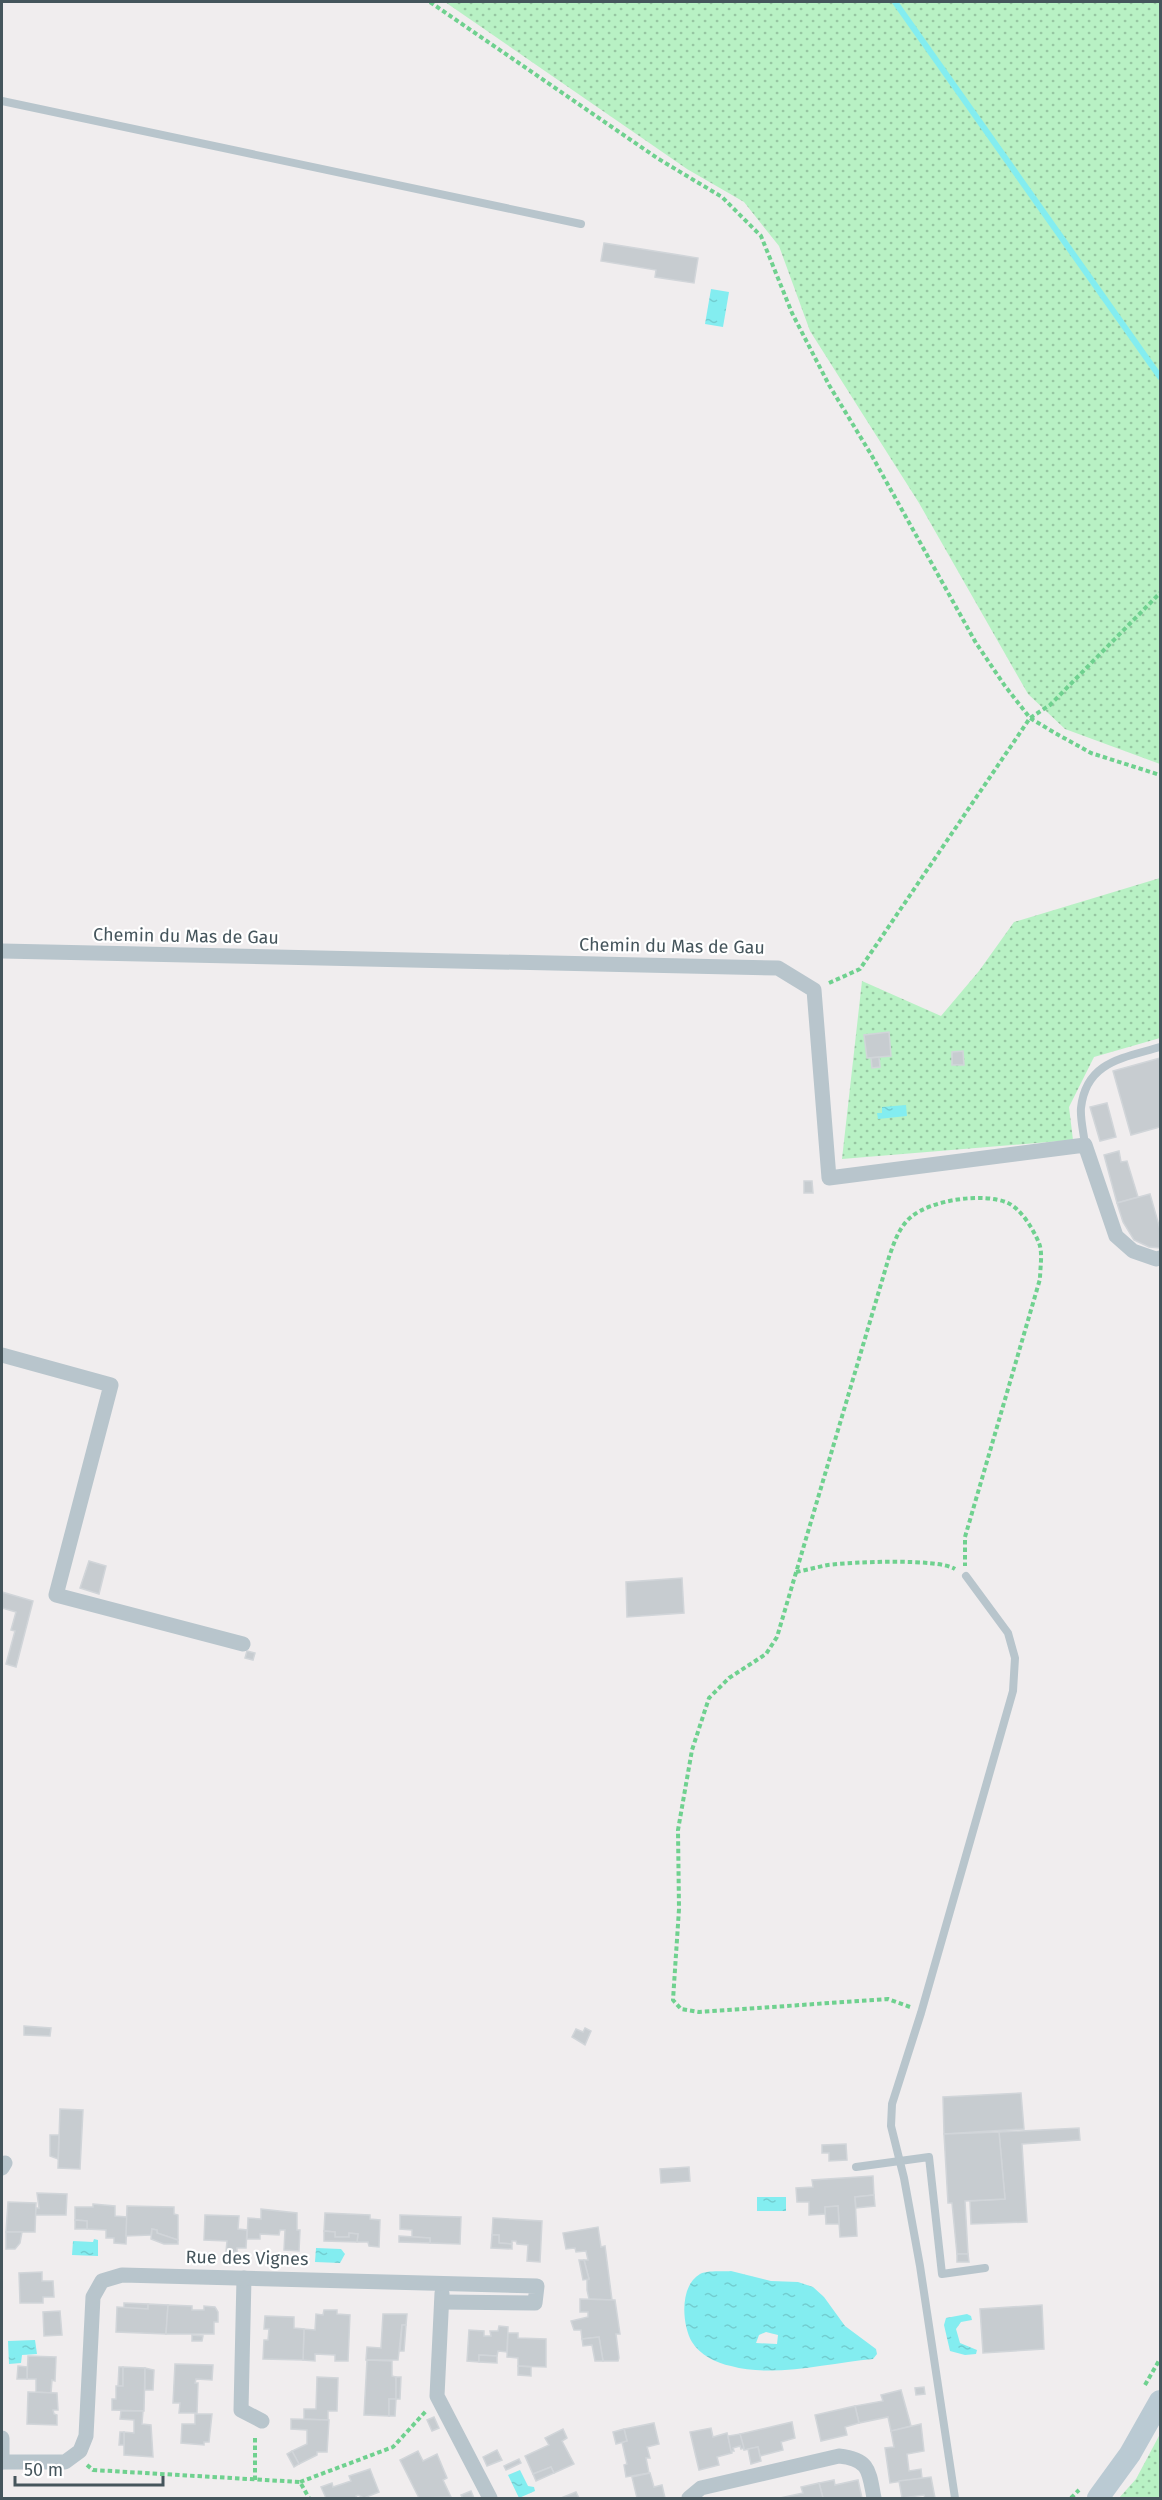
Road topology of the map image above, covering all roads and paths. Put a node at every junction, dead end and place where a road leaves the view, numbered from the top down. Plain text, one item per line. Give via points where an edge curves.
1 (430, 2) edge
2 (2, 101) edge
3 (581, 224) dead end
4 (1161, 593) edge
5 (1030, 718) junction
6 (1161, 776) edge
7 (2, 951) edge
8 (814, 990) junction
9 (1161, 1047) edge
10 (1085, 1145) junction
11 (1161, 1258) edge
12 (2, 1355) edge
13 (796, 1572) junction
14 (966, 1576) junction
15 (243, 1644) dead end
16 (921, 2013) junction
17 (900, 2162) junction
18 (856, 2167) dead end
19 (985, 2268) dead end
20 (244, 2278) junction
21 (442, 2283) junction
22 (442, 2301) junction
23 (1161, 2401) edge
24 (441, 2403) junction
25 (262, 2421) joint
26 (2, 2438) edge
27 (75, 2455) junction
28 (2, 2462) edge
29 (255, 2480) junction
30 (300, 2482) junction
31 (309, 2499) edge
32 (490, 2499) edge
33 (689, 2499) edge
34 (874, 2499) edge
35 (955, 2499) edge
36 (1098, 2499) edge

1 - 5 path via 657,158 722,197 761,236 792,313 829,385 976,643
2 - 3 lane
4 - 5 path via 1050,705
5 - 6 path via 1091,753
5 - 8 path via 860,969
7 - 8 street, Chemin du Mas de Gau via 778,968
8 - 10 street via 830,1178
9 - 10 lane via 1104,1064 1088,1082 1081,1108
10 - 11 street via 1116,1236 1133,1251
12 - 15 street via 111,1385 56,1595
13 - 14 path via 829,1565 904,1562 948,1564
13 - 14 path via 897,1235 909,1218 928,1205 979,1199 1008,1204 1028,1222 1040,1245 1040,1279 965,1538
13 - 16 path via 777,1637 766,1654 729,1678 710,1698 692,1750 678,1830 680,1909 673,2000 681,2008 699,2012 888,1999
14 - 16 lane via 1008,1633 1015,1658 1013,1691
16 - 17 lane via 892,2104 891,2126
17 - 18 lane
17 - 19 lane via 929,2157 942,2274
17 - 35 lane
20 - 21 street, Rue des Vignes
20 - 25 street via 241,2410
20 - 27 street, Rue des Vignes via 122,2275 102,2281 93,2298 86,2436
21 - 22 street
21 - 22 street, Rue des Vignes via 537,2286 535,2303
22 - 24 street via 436,2396
23 - 36 main road
24 - 30 path via 423,2413 393,2446
24 - 32 street
25 - 29 path via 255,2435
26 - 28 street
27 - 28 street via 65,2462
27 - 29 path via 93,2470
29 - 30 path
30 - 31 path
33 - 34 street via 701,2487 840,2456 856,2457 868,2468

